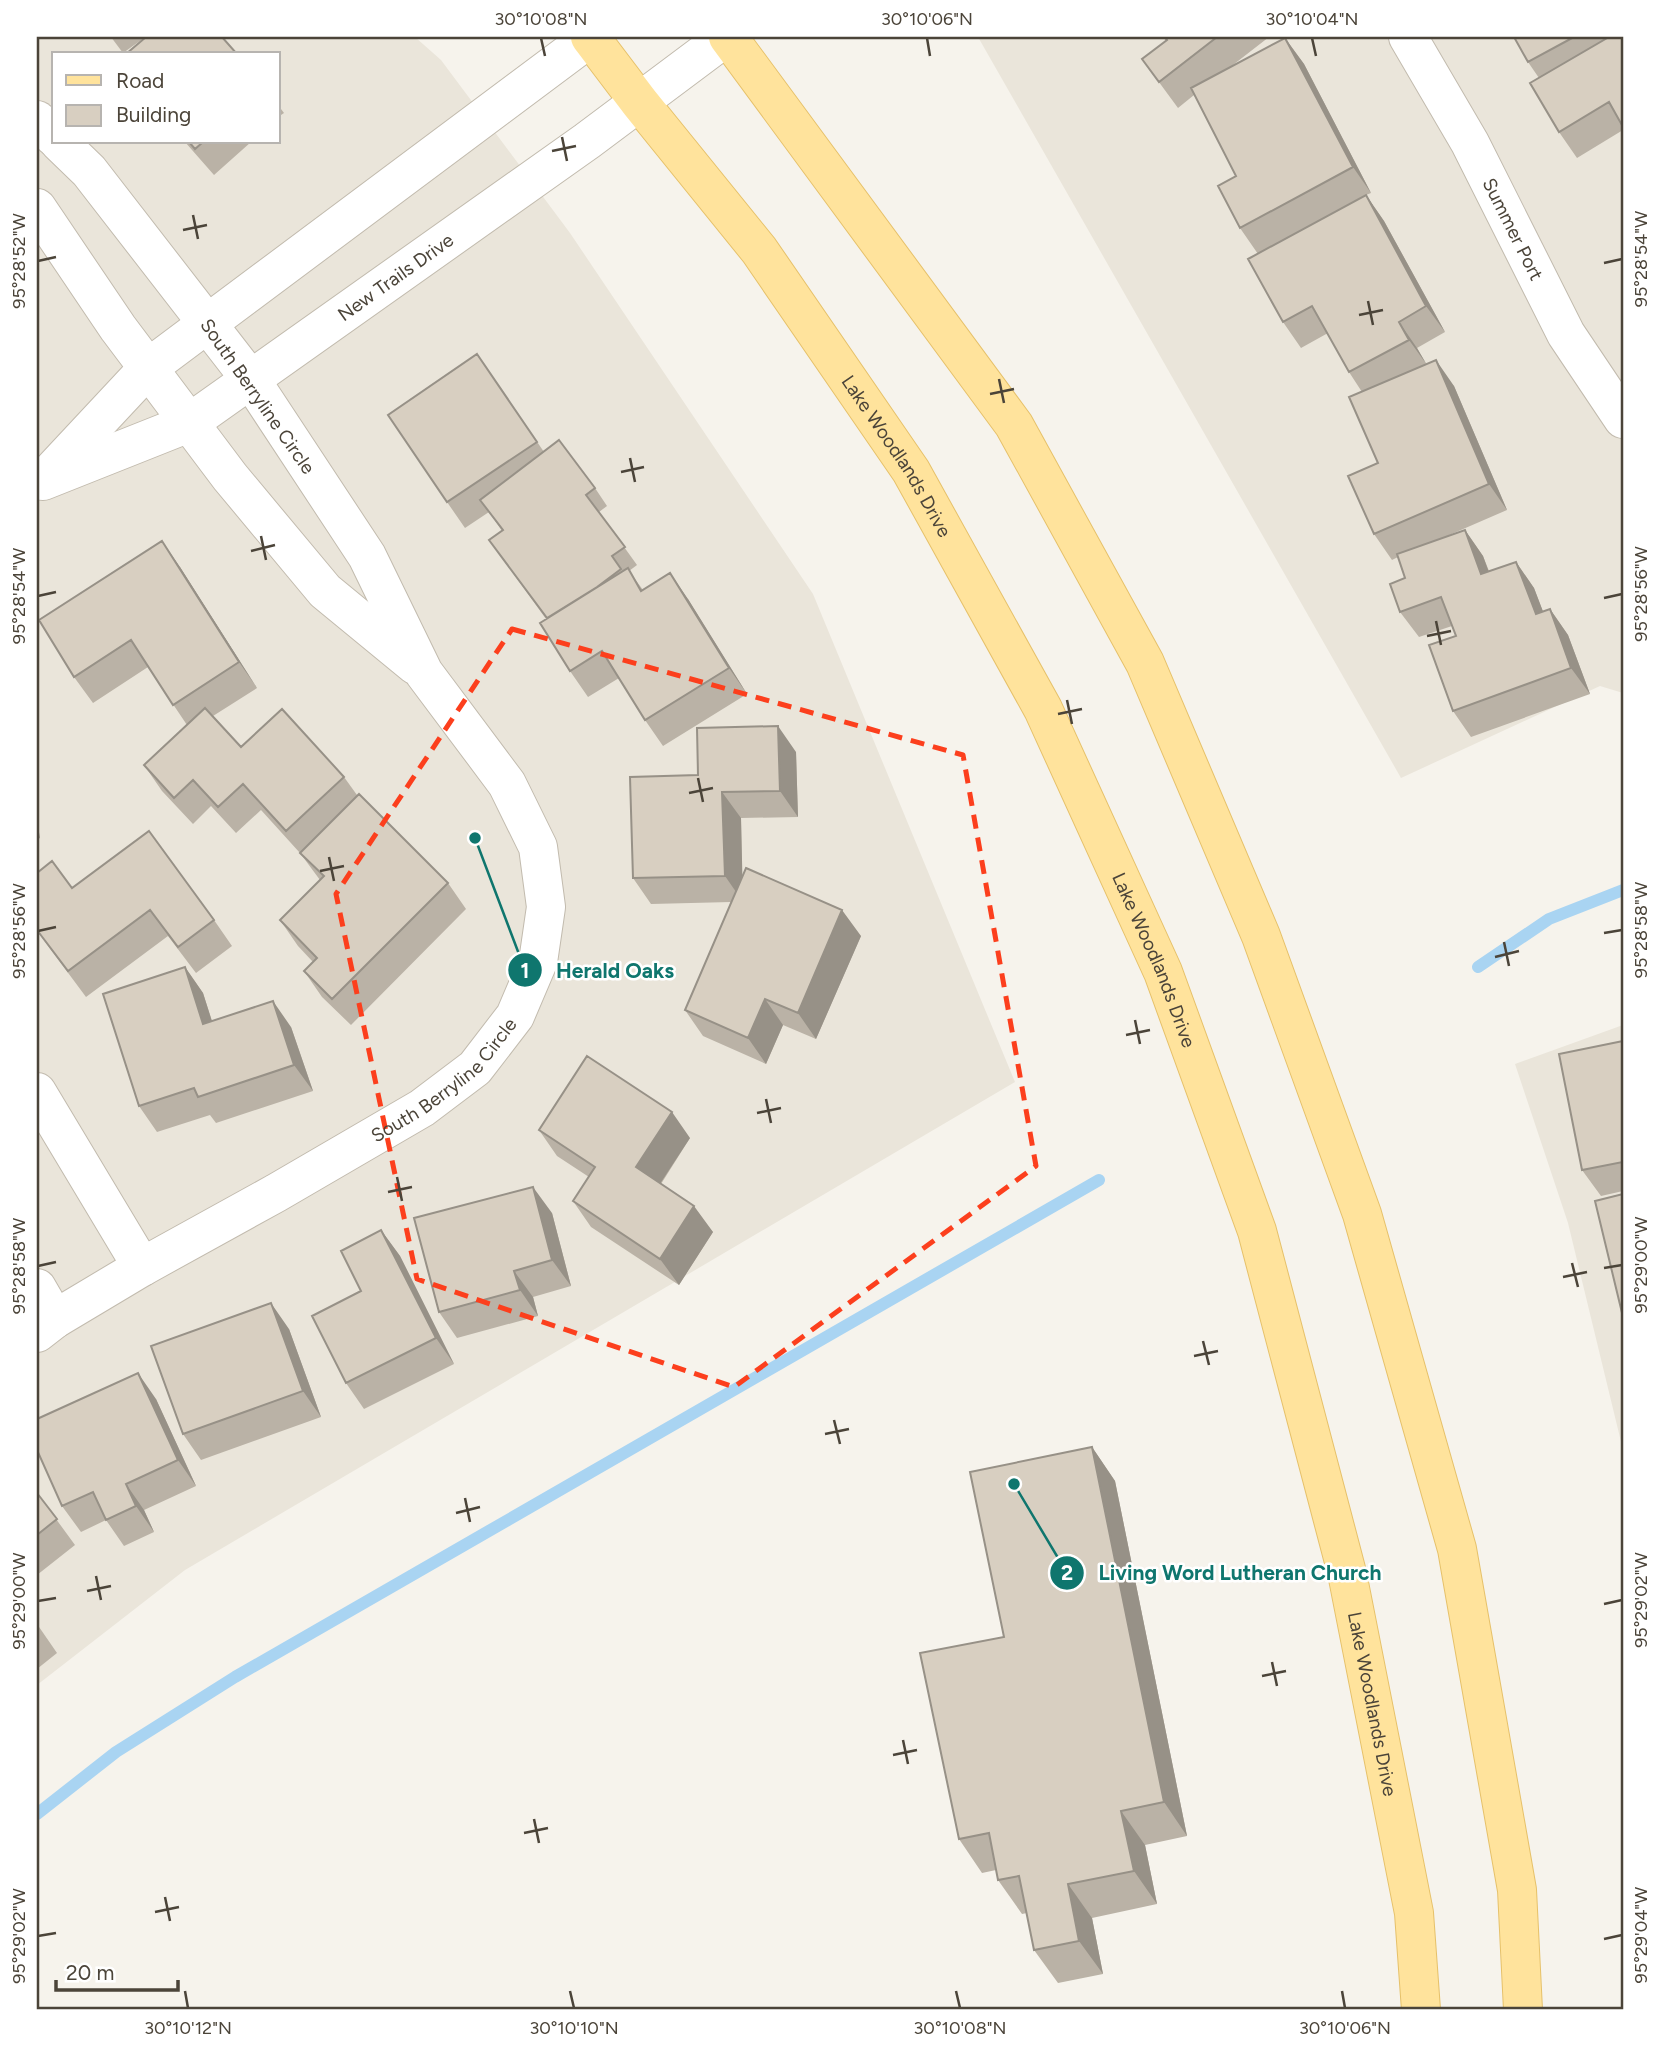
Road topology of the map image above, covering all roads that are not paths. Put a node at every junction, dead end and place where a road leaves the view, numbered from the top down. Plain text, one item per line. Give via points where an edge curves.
1 (591, 37) edge
2 (727, 37) edge
3 (1408, 37) edge
4 (640, 103) junction
5 (37, 120) edge
6 (52, 135) edge
7 (61, 144) edge
8 (37, 208) edge
9 (207, 322) junction
10 (148, 368) junction
11 (251, 380) junction
12 (1623, 419) edge
13 (189, 423) junction
14 (40, 483) edge
15 (424, 673) junction
16 (37, 1092) edge
17 (142, 1267) junction
18 (43, 1314) edge
19 (1421, 2010) edge
20 (1523, 2010) edge

1 - 4 main road, Lake Woodlands Drive
1 - 9 street, New Trails Drive
2 - 4 street, New Trails Drive
2 - 20 main road via 1014,425 1145,663 1261,936 1362,1214 1457,1549 1517,1889
3 - 12 street, Summer Port via 1470,143 1566,334
4 - 11 street, New Trails Drive
4 - 19 main road, Lake Woodlands Drive via 759,250 911,471 1043,709 1163,972 1256,1231 1347,1573 1414,1913
5 - 6 street
7 - 9 street, South Berryline Circle via 89,171
8 - 10 street, South Berryline Circle
9 - 10 street, New Trails Drive
9 - 11 street, South Berryline Circle
10 - 13 street, South Berryline Circle
10 - 14 street, New Trails Drive
11 - 13 street, New Trails Drive
11 - 15 street, South Berryline Circle via 367,556
13 - 14 street, New Trails Drive
13 - 15 street, South Berryline Circle via 325,591
15 - 17 street, South Berryline Circle via 507,784 538,847 546,907 538,962 515,1016 475,1069 422,1108
16 - 17 street
17 - 18 street, South Berryline Circle

